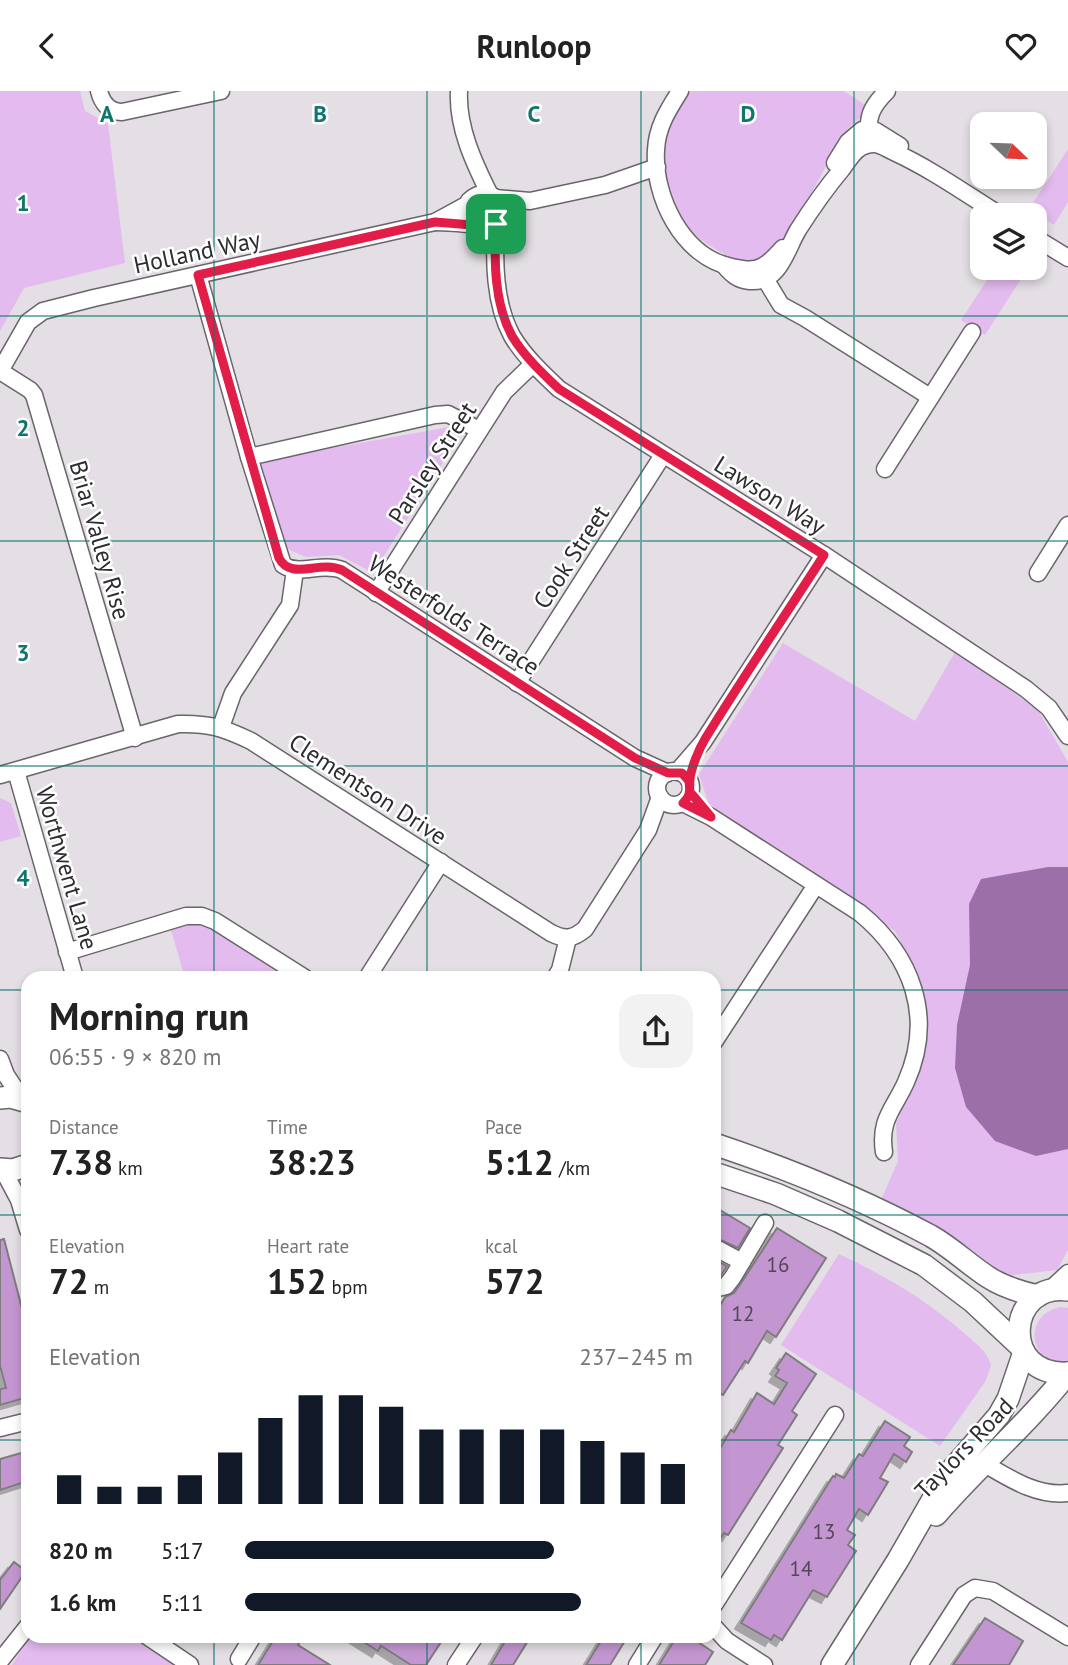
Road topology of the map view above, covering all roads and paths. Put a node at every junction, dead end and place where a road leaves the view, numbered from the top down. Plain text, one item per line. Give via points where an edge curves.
1 (99, 91) edge
2 (221, 91) edge
3 (459, 91) edge
4 (680, 91) edge
5 (888, 91) edge
6 (872, 135) junction
7 (472, 159) junction
8 (659, 175) junction
9 (492, 196) junction
10 (530, 201) junction
11 (469, 202) junction
12 (981, 203) edge
13 (498, 221) junction
14 (435, 222) junction
15 (474, 226) junction
16 (1047, 245) edge
17 (1068, 258) edge
18 (494, 261) junction
19 (767, 273) junction
20 (198, 275) junction
21 (972, 332) dead end
22 (533, 364) junction
23 (0, 371) edge
24 (930, 397) junction
25 (479, 430) junction
26 (663, 455) junction
27 (249, 457) junction
28 (885, 469) dead end
29 (1068, 525) edge
30 (824, 555) junction
31 (295, 570) junction
32 (1038, 573) dead end
33 (376, 593) junction
34 (517, 683) junction
35 (221, 727) junction
36 (1068, 736) edge
37 (135, 738) junction
38 (16, 771) junction
39 (0, 775) edge
40 (675, 788) junction
41 (441, 862) junction
42 (816, 885) junction
43 (568, 938) junction
44 (67, 952) junction
45 (73, 971) edge
46 (294, 971) edge
47 (371, 971) edge
48 (559, 971) edge
49 (721, 1031) edge
50 (0, 1059) edge
51 (21, 1096) edge
52 (0, 1098) edge
53 (21, 1100) edge
54 (721, 1146) edge
55 (884, 1152) dead end
56 (21, 1167) edge
57 (1, 1170) edge
58 (721, 1175) edge
59 (21, 1207) edge
60 (765, 1223) dead end
61 (721, 1251) edge
62 (742, 1262) junction
63 (1068, 1273) edge
64 (721, 1287) edge
65 (1052, 1292) edge
66 (1022, 1349) junction
67 (1068, 1373) edge
68 (835, 1415) dead end
69 (21, 1422) edge
70 (0, 1428) edge
71 (984, 1463) junction
72 (1068, 1493) edge
73 (898, 1560) junction
74 (721, 1594) edge
75 (21, 1635) edge
76 (721, 1635) edge
77 (1068, 1637) edge
78 (165, 1643) edge
79 (249, 1643) edge
80 (470, 1643) edge
81 (651, 1643) edge
82 (239, 1659) dead end
83 (0, 1661) edge
84 (190, 1665) edge
85 (456, 1665) edge
86 (637, 1665) edge
87 (764, 1665) edge
88 (831, 1665) edge
89 (919, 1665) edge

1 - 2 street via 103,103 115,112
3 - 7 street
4 - 8 street via 660,127 656,148
5 - 6 street via 871,110
6 - 12 street
6 - 19 street via 827,185
7 - 9 street
7 - 11 street
8 - 10 street
8 - 19 street via 666,208 691,243 724,265
9 - 10 street
9 - 11 street via 479,194
9 - 13 street via 501,208
10 - 13 street
11 - 14 street, Holland Way
11 - 15 street via 466,215
13 - 15 street via 486,229
13 - 18 street, Lawson Way
14 - 15 street, Holland Way
14 - 20 street, Holland Way
15 - 18 street, Lawson Way
16 - 17 street
18 - 22 street, Lawson Way via 503,314
19 - 24 street via 781,305
20 - 23 street, Holland Way via 43,311 28,322
20 - 27 street
21 - 24 street
22 - 25 street, Parsley Street via 505,392
22 - 26 street, Lawson Way via 559,389
23 - 37 street, Briar Valley Rise via 34,395
24 - 28 street
25 - 27 street via 448,414 435,415
25 - 33 street, Parsley Street
26 - 30 street, Lawson Way
26 - 34 street, Cook Street
27 - 31 street via 279,558
29 - 32 street
30 - 36 street, Lawson Way via 1026,688 1049,708
30 - 40 street
31 - 33 street, Westerfolds Terrace via 332,566
31 - 35 street via 290,604 233,693
33 - 34 street, Westerfolds Terrace
34 - 40 street, Westerfolds Terrace
35 - 37 street, Clementson Drive via 178,725
35 - 41 street, Clementson Drive via 251,741
37 - 38 street, Clementson Drive
38 - 39 street, Clementson Drive
38 - 44 street, Worthwent Lane
40 - 42 street, Westerfolds Terrace
40 - 43 street via 585,929
41 - 43 street, Clementson Drive via 551,933
41 - 47 street
42 - 49 street
42 - 55 street, Westerfolds Terrace via 877,927 904,963 915,995 917,1046 909,1075 881,1134
43 - 48 street
44 - 45 street, Worthwent Lane
44 - 46 street via 186,916 202,916
50 - 51 street
52 - 53 main road
54 - 65 main road via 873,1207 934,1238 1007,1287
56 - 57 main road
57 - 59 street
58 - 66 main road via 838,1221 924,1265
60 - 62 street
61 - 62 street
62 - 64 street
63 - 65 street
65 - 66 main road, Taylors Road via 1027,1306 1018,1333
66 - 67 main road via 1047,1372
66 - 73 main road, Taylors Road via 999,1415 954,1467
67 - 71 main road, Taylors Road
68 - 74 street
69 - 70 street
71 - 72 street via 1032,1489
71 - 73 main road, Taylors Road
73 - 88 main road, Taylors Road
75 - 83 street
76 - 87 street
77 - 89 street via 993,1591 975,1588 964,1595
78 - 84 street
79 - 82 street
80 - 85 street
81 - 86 street

